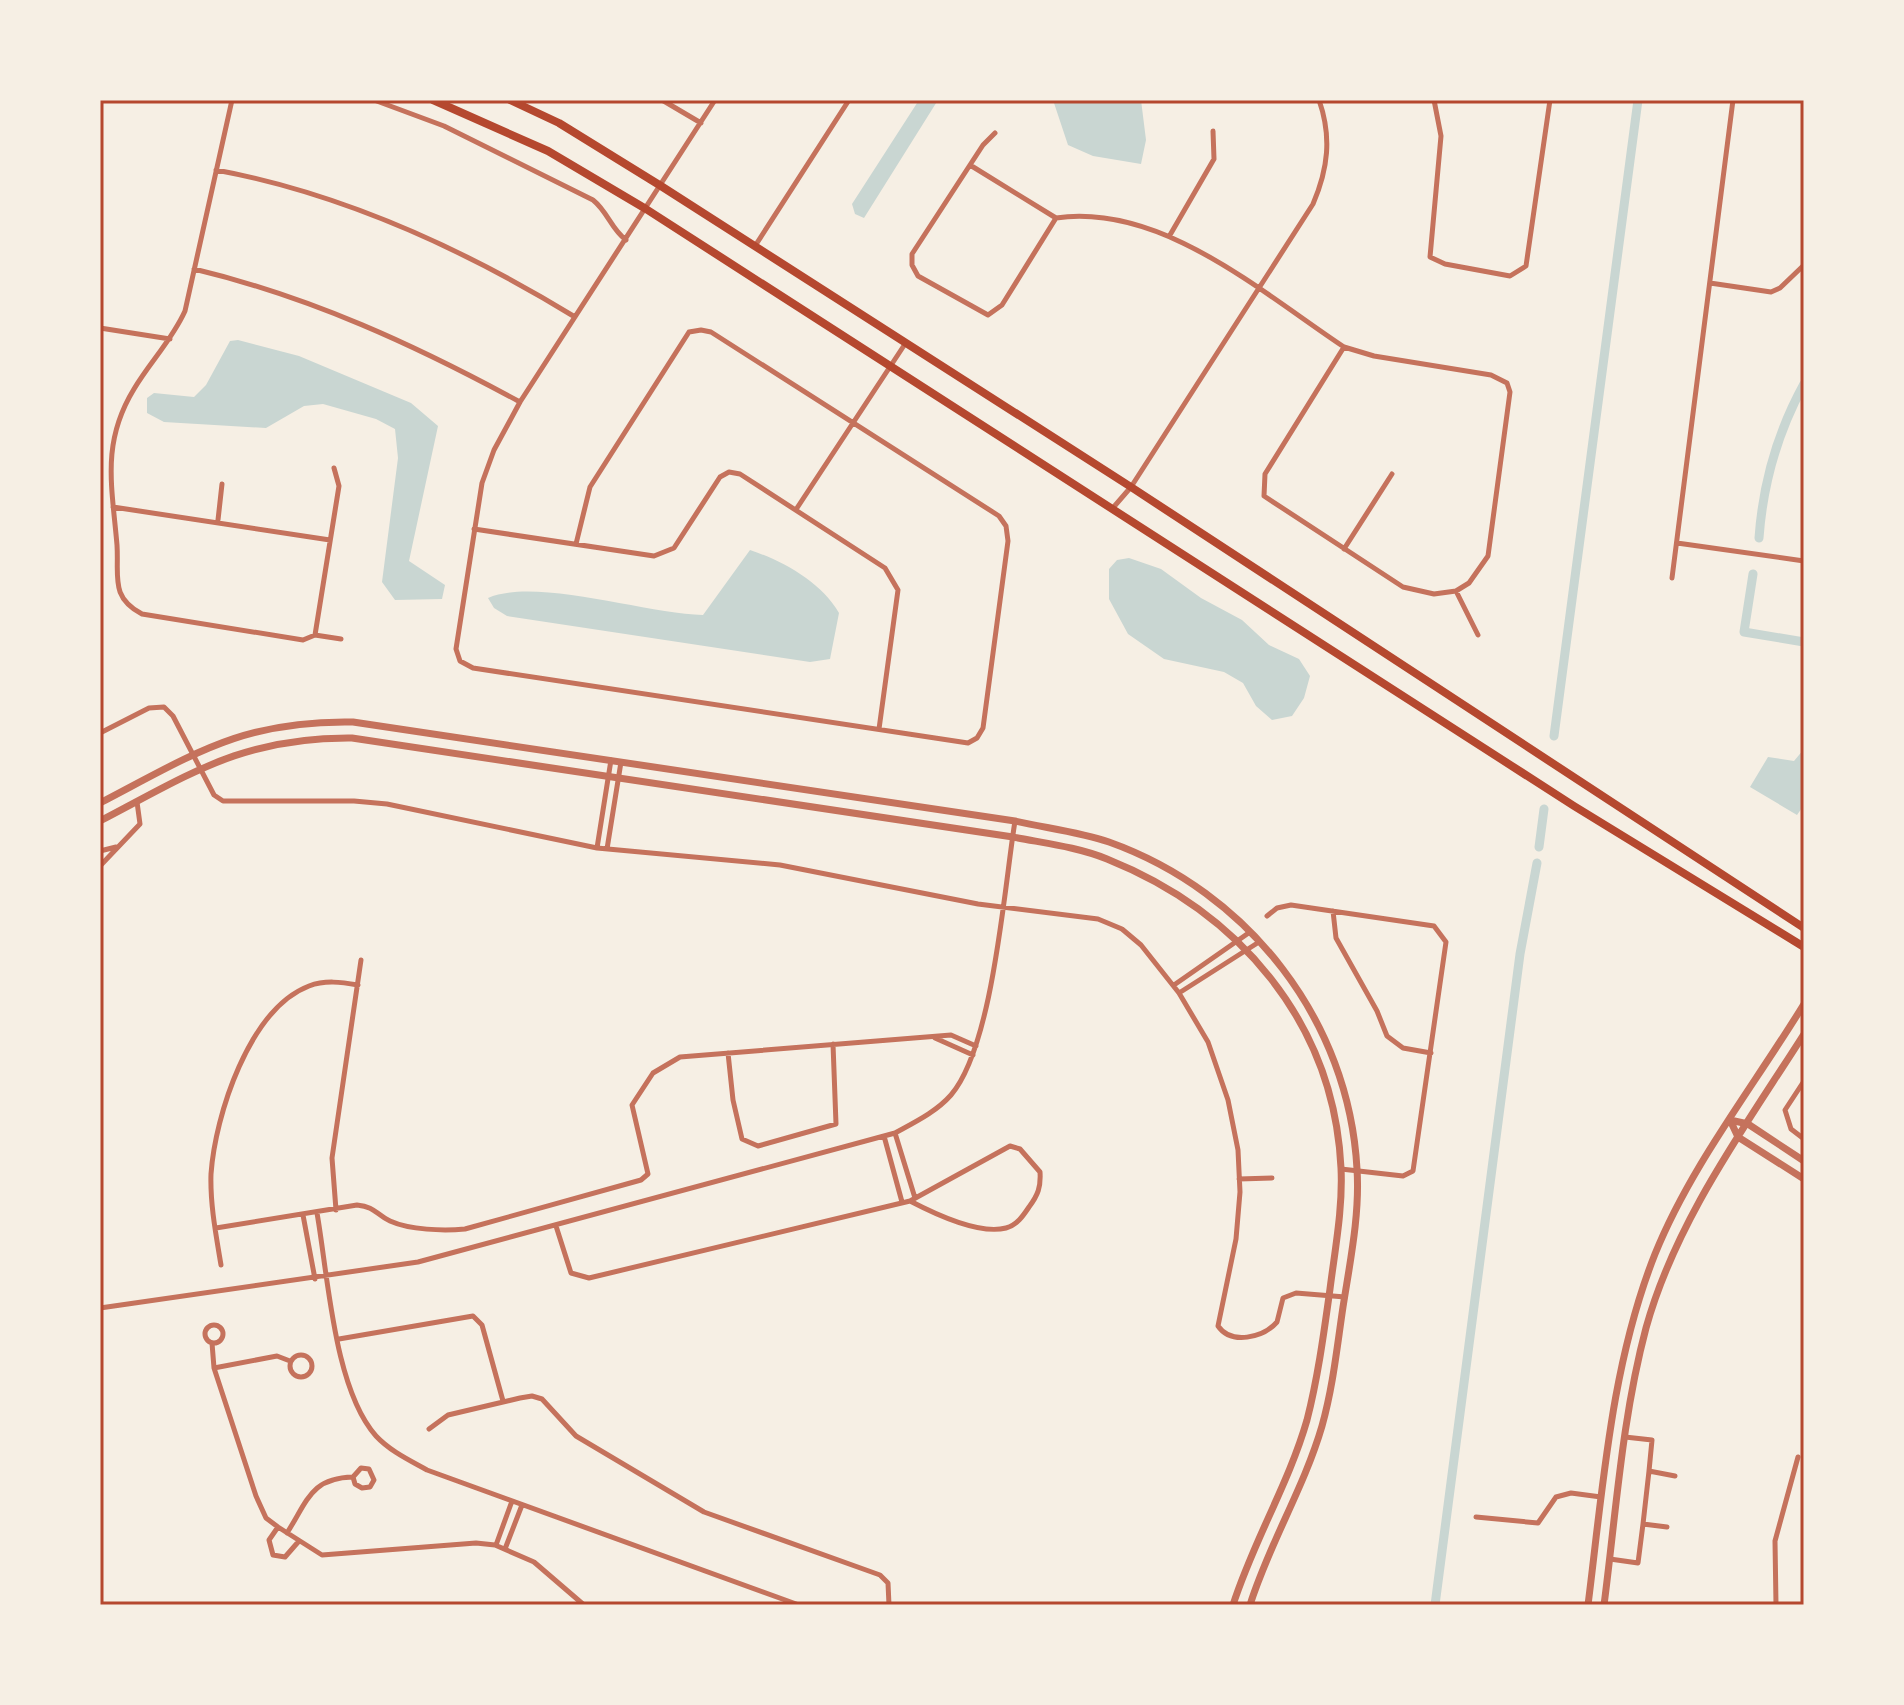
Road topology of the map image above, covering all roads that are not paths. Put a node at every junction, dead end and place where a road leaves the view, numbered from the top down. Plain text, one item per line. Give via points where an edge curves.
1 (232, 100) edge
2 (374, 100) edge
3 (433, 100) edge
4 (510, 100) edge
5 (662, 100) edge
6 (715, 100) edge
7 (849, 100) edge
8 (1319, 100) edge
9 (1434, 100) edge
10 (1550, 100) edge
11 (1733, 100) edge
12 (701, 123) junction
13 (1213, 131) dead end
14 (995, 133) dead end
15 (970, 165) junction
16 (216, 170) junction
17 (661, 186) junction
18 (646, 209) junction
19 (1056, 218) junction
20 (1170, 235) junction
21 (626, 240) junction
22 (755, 247) junction
23 (1804, 265) edge
24 (194, 269) junction
25 (1710, 283) junction
26 (1257, 289) junction
27 (575, 317) junction
28 (100, 328) edge
29 (171, 339) junction
30 (905, 344) junction
31 (1344, 347) junction
32 (890, 367) junction
33 (520, 402) junction
34 (854, 422) junction
35 (334, 468) dead end
36 (1392, 474) dead end
37 (222, 484) dead end
38 (1131, 487) junction
39 (113, 507) junction
40 (797, 508) junction
41 (1112, 509) junction
42 (218, 520) junction
43 (474, 529) junction
44 (330, 540) junction
45 (1677, 543) junction
46 (576, 544) junction
47 (1344, 549) junction
48 (1804, 561) edge
49 (1672, 578) dead end
50 (1456, 591) junction
51 (315, 635) junction
52 (1478, 635) dead end
53 (341, 639) dead end
54 (879, 729) junction
55 (100, 733) edge
56 (192, 754) junction
57 (611, 760) junction
58 (621, 762) junction
59 (200, 768) junction
60 (608, 776) junction
61 (618, 778) junction
62 (137, 802) junction
63 (100, 803) edge
64 (100, 821) edge
65 (1015, 821) junction
66 (1013, 837) junction
67 (117, 847) junction
68 (597, 848) junction
69 (607, 849) junction
70 (100, 851) edge
71 (100, 866) edge
72 (1002, 906) junction
73 (1333, 911) junction
74 (1267, 916) dead end
75 (1804, 928) edge
76 (1251, 931) junction
77 (1238, 940) junction
78 (1260, 941) junction
79 (1804, 947) edge
80 (1247, 949) junction
81 (361, 960) dead end
82 (358, 985) junction
83 (1174, 985) junction
84 (1179, 993) junction
85 (1804, 1004) edge
86 (1804, 1034) edge
87 (934, 1037) junction
88 (833, 1044) junction
89 (976, 1046) junction
90 (728, 1052) junction
91 (1431, 1053) junction
92 (973, 1055) junction
93 (1804, 1081) edge
94 (1730, 1120) junction
95 (1748, 1124) junction
96 (895, 1133) junction
97 (884, 1136) junction
98 (1738, 1137) junction
99 (1804, 1139) edge
100 (1804, 1161) edge
101 (1341, 1169) junction
102 (1358, 1170) junction
103 (1272, 1178) dead end
104 (1239, 1179) junction
105 (1804, 1179) edge
106 (909, 1200) junction
107 (336, 1210) junction
108 (317, 1213) junction
109 (303, 1215) junction
110 (556, 1226) junction
111 (216, 1228) junction
112 (221, 1265) dead end
113 (328, 1277) junction
114 (315, 1279) junction
115 (1329, 1295) junction
116 (1345, 1297) junction
117 (100, 1308) edge
118 (339, 1339) junction
119 (212, 1343) dead end
120 (290, 1361) junction
121 (214, 1368) junction
122 (503, 1401) junction
123 (429, 1429) dead end
124 (1625, 1437) junction
125 (1798, 1457) dead end
126 (1649, 1471) junction
127 (1675, 1476) dead end
128 (353, 1477) junction
129 (1602, 1497) junction
130 (512, 1501) junction
131 (522, 1505) junction
132 (1476, 1517) dead end
133 (1643, 1524) junction
134 (278, 1527) junction
135 (1667, 1527) dead end
136 (287, 1533) junction
137 (299, 1541) junction
138 (495, 1545) junction
139 (505, 1549) junction
140 (1610, 1559) junction
141 (584, 1605) edge
142 (799, 1605) edge
143 (889, 1605) edge
144 (1233, 1605) edge
145 (1250, 1605) edge
146 (1588, 1605) edge
147 (1604, 1605) edge
148 (1776, 1605) edge

1 - 16 street
2 - 21 street via 444,126 593,200
3 - 18 main road via 548,151
4 - 17 main road via 559,123
5 - 12 street
6 - 12 street
7 - 22 street
8 - 26 street via 1327,134 1322,183
9 - 10 street via 1441,136 1430,257 1510,276 1526,266
11 - 25 street
12 - 17 street
13 - 20 street via 1214,159
14 - 15 street
15 - 19 street
15 - 19 street via 912,254 918,276 988,315 1002,305
16 - 24 street
16 - 27 street via 375,216 510,277
17 - 18 street
17 - 22 main road
18 - 21 street
18 - 32 main road
19 - 20 street via 1104,219
20 - 26 street
21 - 27 street
22 - 30 main road
23 - 25 street via 1771,292
24 - 29 street via 185,311
24 - 33 street via 306,300 371,326
25 - 45 street
26 - 31 street
26 - 38 street
27 - 33 street
28 - 29 street
29 - 39 street via 119,417 108,481
30 - 32 street
30 - 38 main road
31 - 47 street via 1265,474 1261,489 1269,502
31 - 50 street via 1491,375 1507,383 1488,556 1469,583
32 - 34 street
32 - 41 main road
33 - 43 street via 482,483
34 - 40 street
34 - 46 street via 711,332 689,332 590,487
34 - 54 street via 999,516 1008,541 983,728 977,738 968,743
35 - 44 street via 339,486
36 - 47 street
37 - 42 street
38 - 41 street
38 - 75 main road
39 - 42 street
39 - 51 street via 118,592 127,606 142,614 303,640
40 - 46 street via 729,472 720,477 674,548 664,554
40 - 54 street via 885,568 898,590
41 - 79 main road via 1578,809
42 - 44 street
43 - 46 street
43 - 54 street via 456,649 460,661 473,668
44 - 51 street
45 - 48 street
45 - 49 street
47 - 50 street via 1403,587 1434,594
50 - 52 street
51 - 53 street
55 - 56 street via 149,708 164,707
56 - 57 street via 258,729 303,721 353,722
56 - 59 street
56 - 63 street
57 - 58 street
57 - 60 street
58 - 61 street
58 - 65 street
59 - 60 street via 262,745 304,737 352,738
59 - 62 street
59 - 68 street via 223,801 387,804
60 - 61 street
60 - 68 street
61 - 66 street
61 - 69 street
62 - 64 street
62 - 67 street via 140,824
65 - 66 street
65 - 76 street via 1108,842 1157,863 1200,888
66 - 72 street
66 - 77 street via 1103,857 1149,877 1191,901
67 - 70 street
67 - 71 street
68 - 69 street
69 - 72 street via 780,865
72 - 83 street via 1098,919 1122,929
72 - 89 street
73 - 74 street via 1291,905
73 - 91 street via 1336,938 1387,1036 1403,1048
73 - 91 street via 1434,926 1443,934
76 - 77 street
76 - 78 street
77 - 80 street
77 - 83 street
78 - 80 street
78 - 102 street via 1331,1046 1353,1122
80 - 84 street
80 - 101 street via 1316,1053 1334,1112
81 - 82 street
82 - 107 street via 332,1158
82 - 111 street via 326,982 296,993 243,1057 215,1145 211,1200
83 - 84 street
84 - 104 street via 1208,1042 1228,1100
85 - 94 street
86 - 95 street
87 - 88 street
87 - 89 street via 951,1035
87 - 92 street
88 - 90 street
88 - 90 street via 836,1124 758,1146 742,1139
89 - 92 street
90 - 107 street via 680,1057 643,1084 632,1105 648,1174 641,1180 445,1231 389,1221 374,1207
91 - 102 street via 1413,1171 1403,1176
92 - 96 street via 950,1097
93 - 99 street via 1785,1110 1791,1129
94 - 95 street
94 - 98 street
94 - 129 street via 1655,1255 1615,1399
95 - 98 street
95 - 100 street
96 - 97 street
96 - 106 street
97 - 106 street
97 - 110 street
98 - 105 street
98 - 124 street via 1688,1223 1650,1315
101 - 102 street
101 - 115 street
102 - 116 street
103 - 104 street
104 - 115 street via 1236,1239 1217,1316 1223,1333 1234,1338 1259,1335 1277,1322 1283,1298 1296,1293
106 - 106 street via 1010,1146 1020,1149 1040,1172 1039,1195 1008,1228 939,1217
106 - 110 street via 589,1278 571,1273
107 - 108 street
108 - 109 street
108 - 113 street
109 - 111 street
109 - 114 street
110 - 113 street via 418,1262
111 - 112 street
113 - 114 street
113 - 118 street
114 - 117 street
115 - 116 street
115 - 144 street via 1306,1423
116 - 145 street via 1321,1427
118 - 122 street via 473,1316 482,1325
118 - 130 street via 345,1380 376,1436 427,1470
119 - 121 street
120 - 120 street via 296,1376 311,1371 306,1356
120 - 121 street via 277,1356
121 - 134 street via 256,1496 266,1518
122 - 123 street via 448,1415
122 - 143 street via 542,1399 576,1436 704,1512 880,1575 888,1583
124 - 126 street via 1652,1440
124 - 140 street
125 - 148 street via 1775,1541
126 - 127 street
126 - 133 street
128 - 128 street via 362,1488 374,1480 365,1468
128 - 136 street via 329,1478 317,1485
129 - 132 street via 1556,1497 1538,1523
129 - 146 street
130 - 131 street
130 - 138 street
131 - 139 street
131 - 142 street
133 - 135 street
133 - 140 street via 1638,1563
134 - 136 street
134 - 137 street via 269,1540 273,1555 285,1557
136 - 137 street
137 - 138 street via 322,1555
138 - 139 street
139 - 141 street via 534,1562
140 - 147 street

